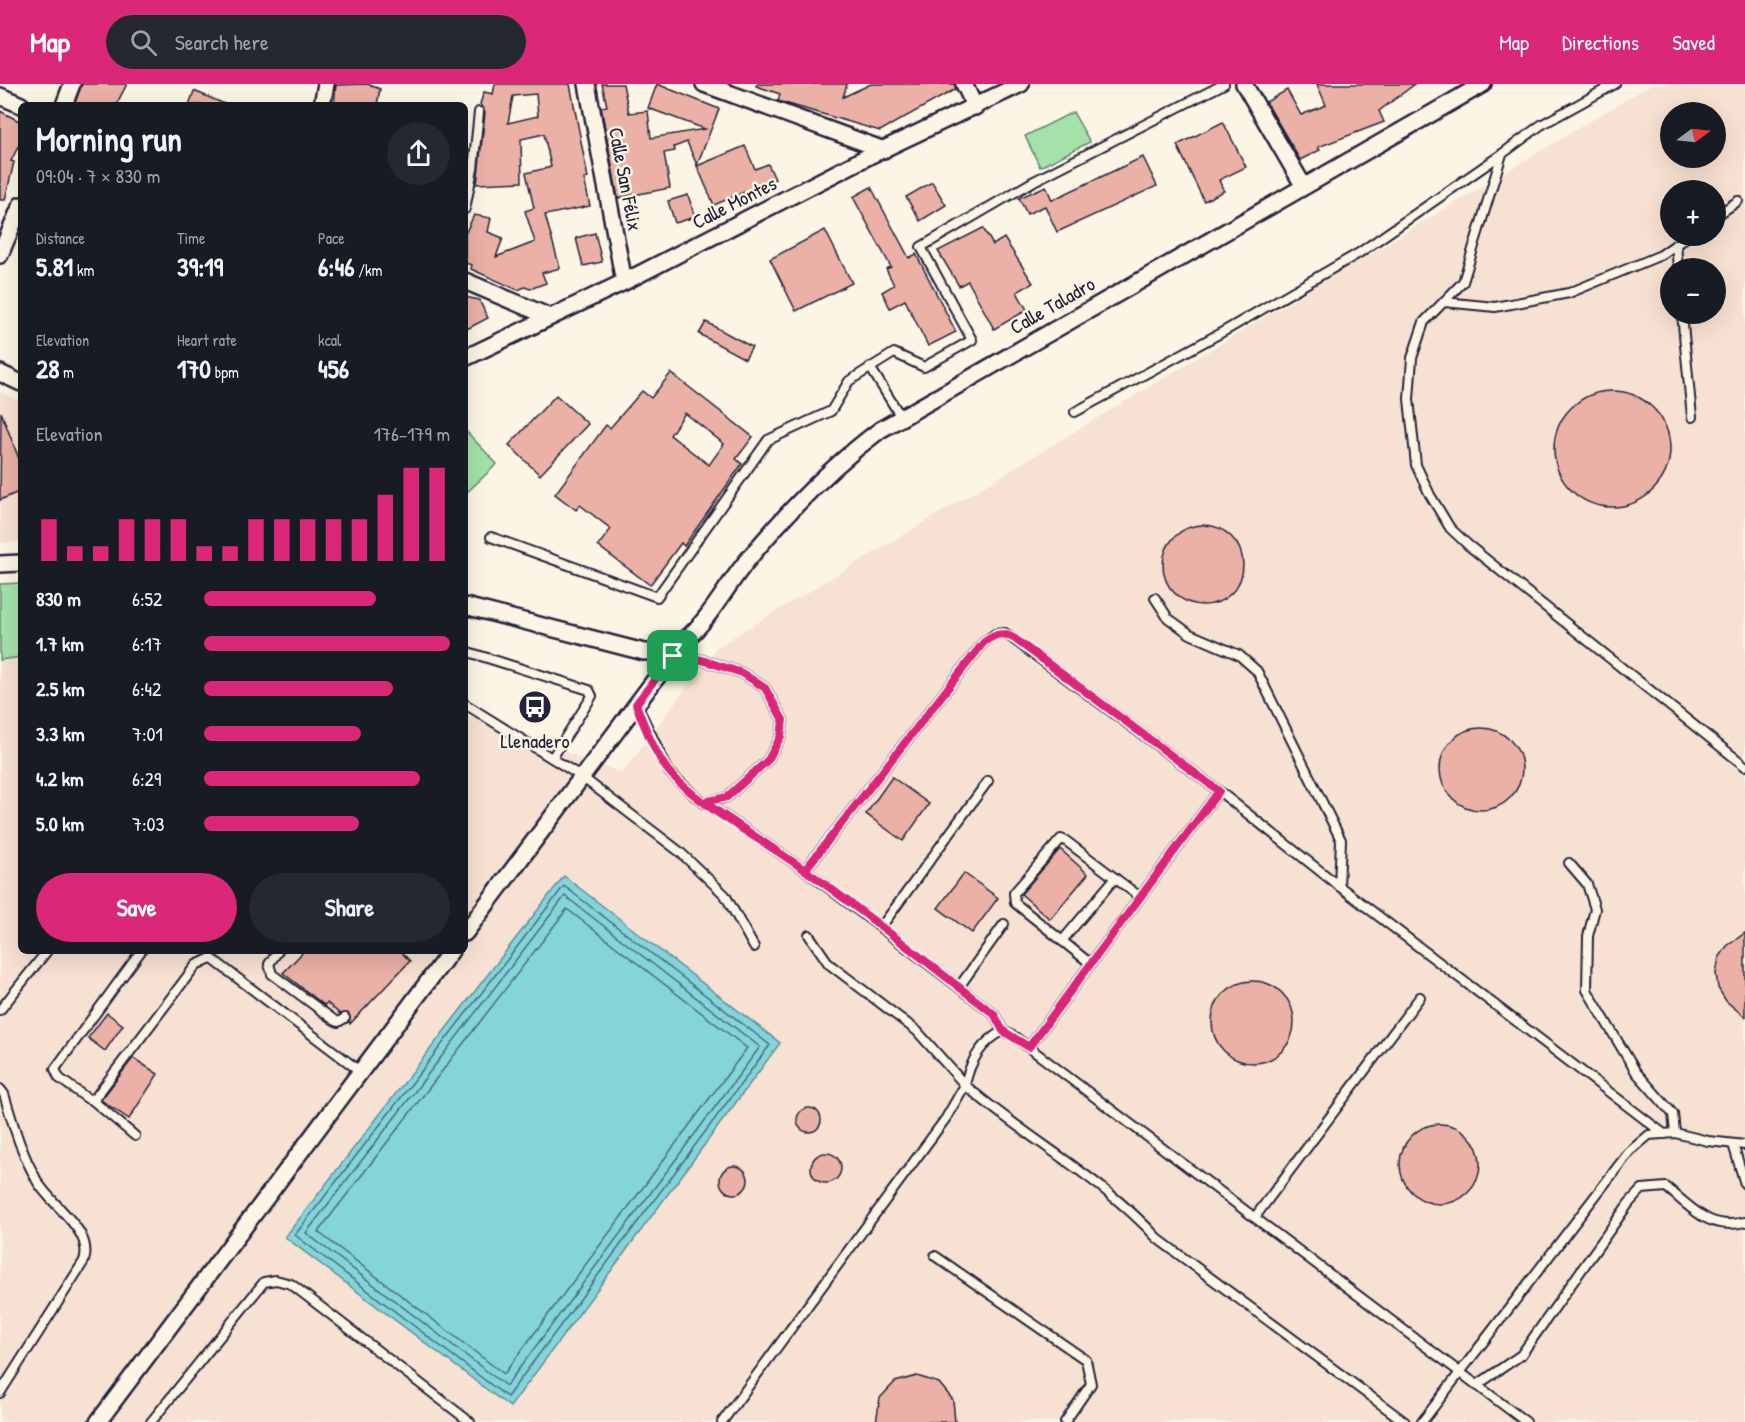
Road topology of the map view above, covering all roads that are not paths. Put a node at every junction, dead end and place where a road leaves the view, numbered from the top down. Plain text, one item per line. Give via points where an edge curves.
1 (72, 84) edge
2 (326, 84) edge
3 (587, 84) edge
4 (704, 84) edge
5 (964, 84) edge
6 (1021, 84) edge
7 (1224, 84) edge
8 (1244, 84) edge
9 (1482, 84) edge
10 (1615, 84) edge
11 (0, 96) edge
12 (64, 102) edge
13 (323, 102) edge
14 (18, 104) edge
15 (975, 107) junction
16 (479, 112) dead end
17 (884, 150) junction
18 (1502, 154) junction
19 (1303, 185) junction
20 (468, 194) edge
21 (1738, 201) dead end
22 (1726, 209) edge
23 (18, 212) edge
24 (1673, 246) edge
25 (0, 255) edge
26 (468, 282) edge
27 (624, 282) junction
28 (1444, 302) junction
29 (550, 317) junction
30 (1683, 324) edge
31 (468, 357) edge
32 (870, 368) junction
33 (0, 373) edge
34 (18, 382) edge
35 (1075, 412) dead end
36 (901, 417) junction
37 (1692, 417) dead end
38 (491, 537) dead end
39 (18, 563) edge
40 (0, 564) edge
41 (1155, 598) dead end
42 (468, 607) edge
43 (685, 640) junction
44 (468, 652) edge
45 (673, 656) junction
46 (636, 704) junction
47 (468, 706) edge
48 (552, 758) junction
49 (1745, 766) edge
50 (582, 777) junction
51 (988, 781) dead end
52 (1219, 791) junction
53 (704, 802) junction
54 (1569, 863) dead end
55 (805, 870) junction
56 (1115, 878) junction
57 (1338, 886) junction
58 (1140, 897) junction
59 (1004, 924) dead end
60 (881, 927) junction
61 (468, 929) edge
62 (809, 935) dead end
63 (1062, 941) junction
64 (754, 947) dead end
65 (45, 954) edge
66 (139, 954) edge
67 (276, 954) edge
68 (449, 954) edge
69 (211, 955) edge
70 (1091, 964) junction
71 (959, 987) junction
72 (1420, 997) dead end
73 (0, 1010) edge
74 (345, 1018) dead end
75 (1003, 1031) junction
76 (1029, 1047) junction
77 (362, 1073) junction
78 (965, 1085) junction
79 (0, 1089) edge
80 (92, 1099) junction
81 (1675, 1133) junction
82 (1664, 1134) junction
83 (135, 1136) dead end
84 (1733, 1143) junction
85 (1745, 1145) edge
86 (1745, 1184) edge
87 (1255, 1217) junction
88 (1745, 1222) edge
89 (935, 1256) dead end
90 (1460, 1372) junction
91 (1477, 1385) junction
92 (0, 1393) edge
93 (98, 1422) edge
94 (151, 1422) edge
95 (470, 1422) edge
96 (722, 1422) edge
97 (1065, 1422) edge
98 (1405, 1422) edge
99 (1422, 1422) edge
100 (1526, 1422) edge

1 - 12 street
2 - 13 street
3 - 27 street, Calle San Félix
4 - 17 street
5 - 15 street
6 - 15 street, Calle Montes
7 - 32 lane via 1034,181 921,247 972,340 924,368 894,353
8 - 19 street
9 - 19 street, Calle Taladro
10 - 18 lane via 1540,125
11 - 14 street
15 - 17 street, Calle Montes
16 - 20 lane
17 - 27 street, Calle Montes
18 - 28 lane via 1463,282
18 - 35 lane via 1359,253
19 - 36 street, Calle Taladro
21 - 22 lane
23 - 25 street
24 - 28 lane via 1661,255 1569,294 1496,307
26 - 29 street
27 - 29 street, Calle Montes
28 - 49 lane via 1424,322 1412,358 1409,399 1416,465 1450,528
29 - 31 street, Calle Montes
30 - 37 lane
32 - 36 lane
32 - 38 lane via 849,381 831,411 768,440 657,597
33 - 34 street
36 - 43 street, Calle Taladro via 855,448 823,476 775,526
39 - 40 street
41 - 57 lane via 1168,618 1190,634 1239,655 1257,671 1341,840
42 - 43 street via 644,652 659,652
43 - 45 street
44 - 48 lane via 588,690 590,701
45 - 46 street
45 - 53 lane via 702,660 742,673 765,688 783,720 781,736 768,760 727,797
46 - 50 street
46 - 53 lane via 669,772
47 - 48 lane
48 - 50 lane
50 - 61 street
50 - 64 lane via 680,852 725,895
51 - 60 lane
52 - 55 lane via 1015,639 1005,633 995,634 984,642
52 - 57 lane
52 - 58 lane
53 - 55 lane
54 - 81 lane via 1587,884 1595,909 1588,936 1587,990 1636,1072 1673,1114
55 - 60 lane
56 - 58 lane
56 - 63 lane
56 - 63 lane via 1066,841 1056,841 1013,898
57 - 82 lane
58 - 70 lane
59 - 71 lane
60 - 71 lane
62 - 78 lane via 829,964 916,1031
63 - 70 lane
65 - 73 lane
66 - 80 lane via 55,1069 58,1078
67 - 74 lane via 269,964 272,974 334,1020
68 - 77 street
69 - 77 lane
69 - 80 lane via 196,965
70 - 76 lane
71 - 75 lane via 994,1014
72 - 87 lane
75 - 76 lane
75 - 78 lane via 988,1038 978,1052
76 - 87 lane
77 - 93 street
78 - 96 lane via 946,1118
78 - 98 lane via 1132,1210 1158,1239
79 - 92 lane via 21,1152 40,1186 85,1239 87,1253
80 - 83 lane
81 - 82 lane
81 - 84 lane via 1708,1142
82 - 90 lane via 1649,1135 1629,1152
84 - 85 lane
84 - 86 lane
87 - 90 lane
88 - 91 lane via 1714,1224 1666,1187 1642,1189 1521,1355
89 - 97 lane via 1086,1360 1091,1384
90 - 91 lane
90 - 99 lane
91 - 100 lane
94 - 95 lane via 264,1282 276,1280 291,1284

